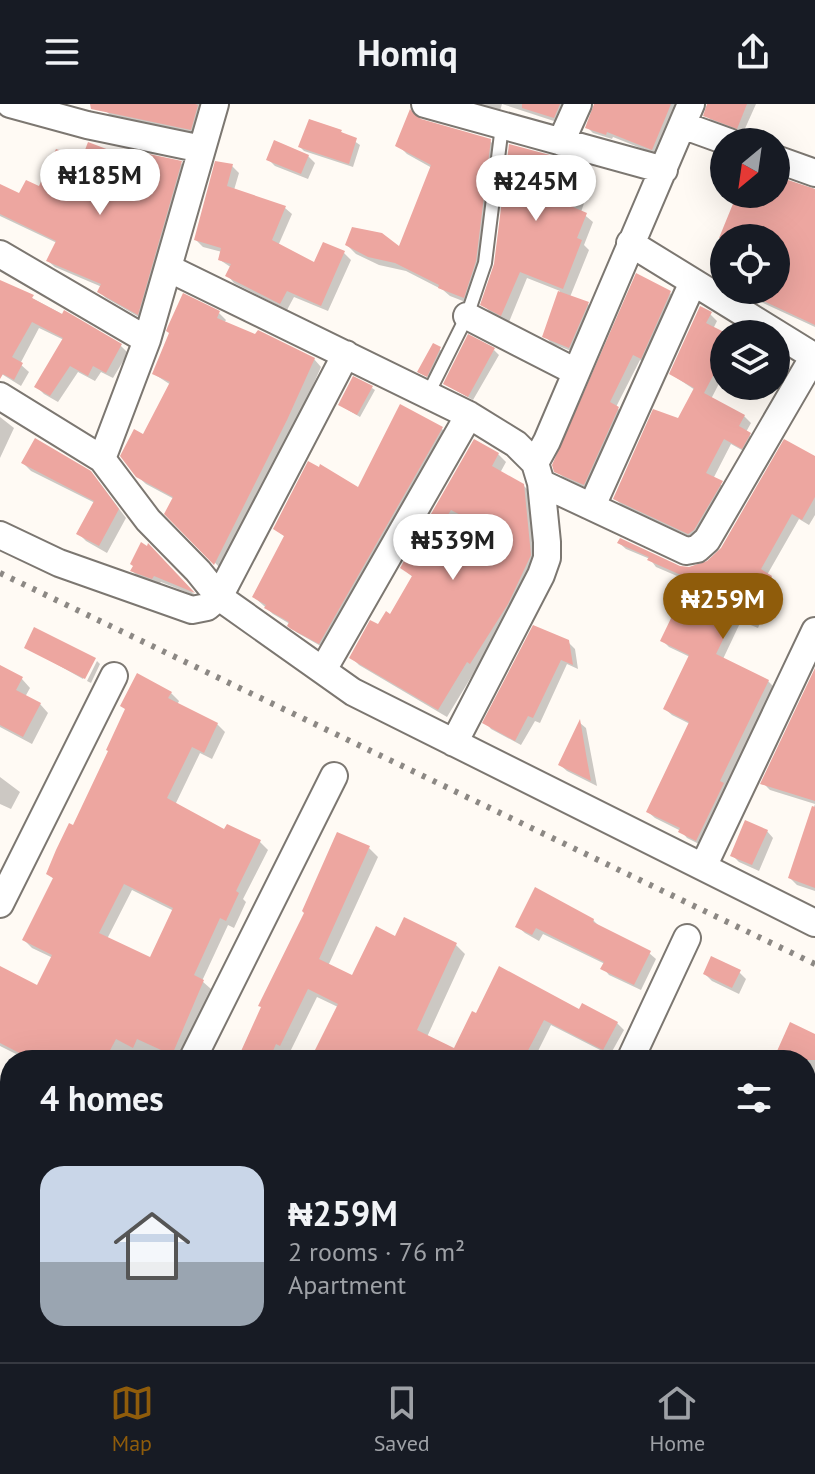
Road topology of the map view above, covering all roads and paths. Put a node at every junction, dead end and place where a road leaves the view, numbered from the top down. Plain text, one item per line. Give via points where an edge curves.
1 (10, 104) edge
2 (215, 104) edge
3 (425, 104) edge
4 (578, 104) edge
5 (478, 111) edge
6 (687, 115) edge
7 (502, 126) junction
8 (710, 130) edge
9 (561, 142) junction
10 (202, 149) junction
11 (790, 164) edge
12 (664, 170) junction
13 (815, 173) edge
14 (630, 243) junction
15 (0, 254) edge
16 (168, 268) junction
17 (693, 282) junction
18 (467, 316) junction
19 (147, 340) junction
20 (346, 354) junction
21 (814, 356) edge
22 (576, 372) junction
23 (0, 396) edge
24 (427, 396) junction
25 (469, 415) junction
26 (102, 459) junction
27 (538, 473) junction
28 (592, 506) junction
29 (0, 535) edge
30 (219, 597) junction
31 (815, 631) edge
32 (323, 670) junction
33 (114, 676) dead end
34 (454, 743) junction
35 (334, 776) dead end
36 (703, 867) junction
37 (0, 904) edge
38 (815, 923) edge
39 (687, 938) dead end
40 (197, 1050) edge
41 (635, 1050) edge

1 - 10 street
2 - 10 street
3 - 5 street
4 - 9 street
5 - 7 street
6 - 8 street
6 - 12 street
7 - 9 street
7 - 18 lane via 485,263
9 - 12 street
10 - 16 street
11 - 13 street
12 - 14 street
14 - 17 street
14 - 22 street
15 - 19 street
16 - 19 street
16 - 20 street
17 - 21 street
17 - 28 street
18 - 22 street
18 - 24 lane
19 - 26 street
20 - 24 street
20 - 30 street
21 - 28 street via 697,549 686,551
22 - 27 street
23 - 26 street
24 - 25 street
25 - 27 street via 516,444
25 - 32 street
26 - 30 street via 148,520
27 - 28 street
27 - 34 street via 547,558
29 - 30 street via 59,563 192,610
30 - 32 street
31 - 36 street
32 - 34 street via 353,692
33 - 37 street
34 - 36 street
35 - 40 street
36 - 38 street
39 - 41 street

